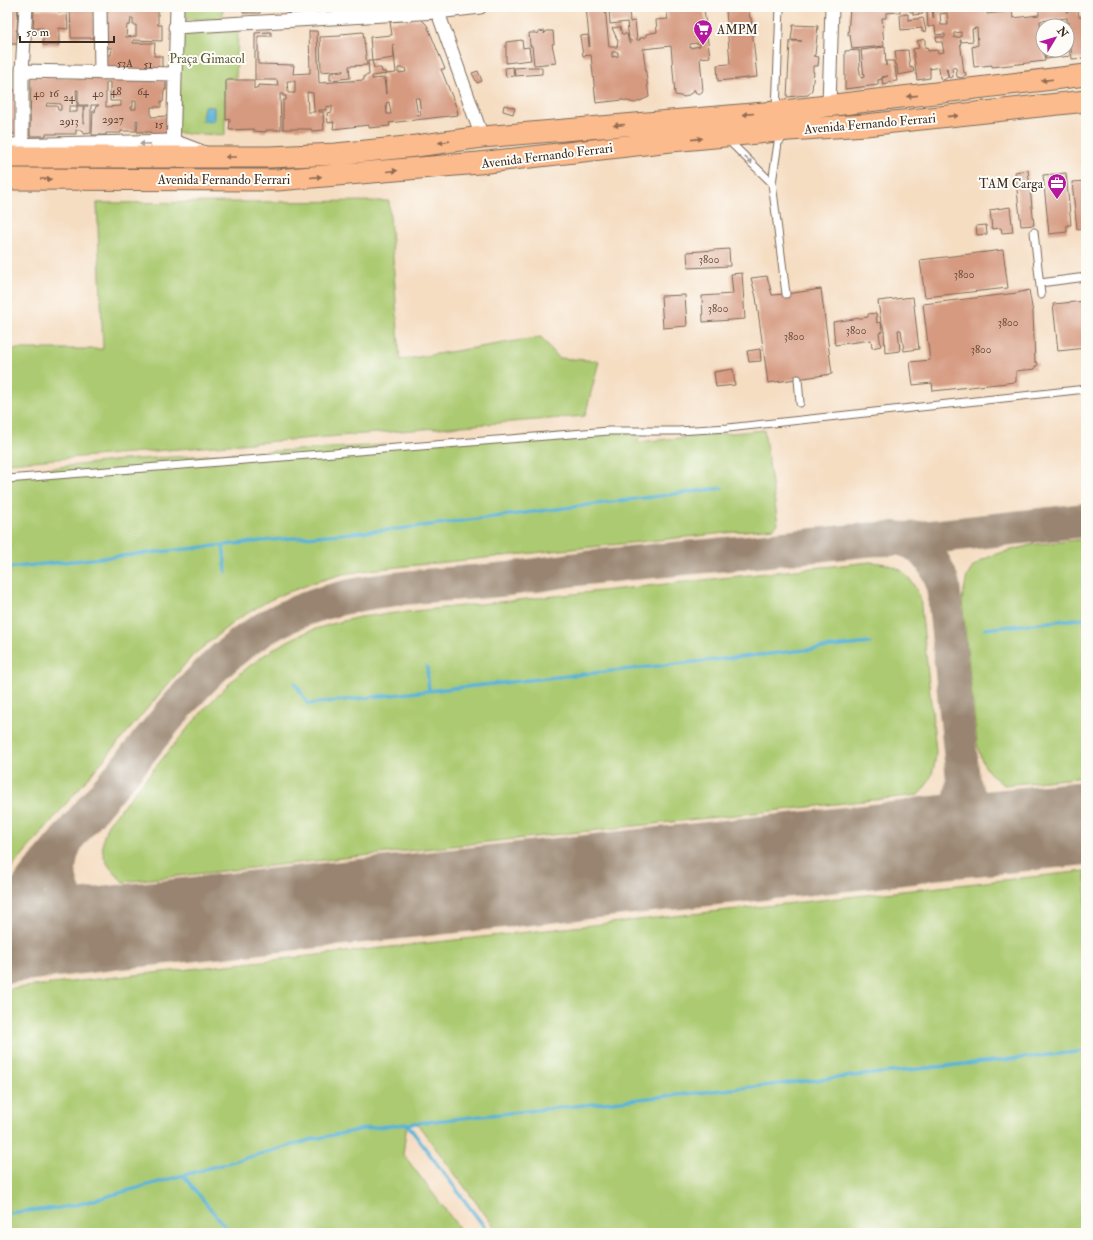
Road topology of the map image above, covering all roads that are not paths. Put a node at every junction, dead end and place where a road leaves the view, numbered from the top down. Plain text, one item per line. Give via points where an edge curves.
1 (26, 7) edge
2 (100, 7) edge
3 (177, 7) edge
4 (480, 7) edge
5 (780, 7) edge
6 (832, 7) edge
7 (437, 9) edge
8 (176, 27) junction
9 (22, 71) junction
10 (102, 73) junction
11 (175, 74) junction
12 (1086, 75) edge
13 (1086, 101) edge
14 (829, 105) junction
15 (776, 112) junction
16 (789, 130) junction
17 (724, 136) junction
18 (482, 137) junction
19 (12, 150) edge
20 (173, 150) junction
21 (515, 159) junction
22 (7, 179) edge
23 (772, 183) junction
24 (1034, 232) dead end
25 (1086, 277) edge
26 (1040, 283) junction
27 (786, 294) dead end
28 (1041, 295) dead end
29 (798, 379) dead end
30 (1086, 389) edge
31 (800, 403) dead end
32 (7, 479) edge

1 - 9 street
2 - 10 street
3 - 8 street
4 - 7 street
5 - 15 lane
6 - 14 street
7 - 8 street
7 - 18 street
8 - 11 street
9 - 10 street
9 - 19 street
10 - 11 street
11 - 20 street
12 -> 14 main road, Avenida Fernando Ferrari
16 -> 13 main road, Avenida Fernando Ferrari via 866,125
14 - 15 main road, Avenida Fernando Ferrari
14 - 16 main road via 820,114
15 -> 18 main road, Avenida Fernando Ferrari
16 - 17 main road, Avenida Fernando Ferrari
16 - 23 lane via 778,143
21 -> 17 main road, Avenida Fernando Ferrari
17 -> 23 lane
18 -> 20 main road, Avenida Fernando Ferrari via 336,154 270,157 209,157
18 - 21 main road
20 -> 19 main road, Avenida Fernando Ferrari
22 -> 21 main road, Avenida Fernando Ferrari via 277,180
23 - 27 lane
24 - 26 lane
25 - 26 lane
26 - 28 lane
29 - 31 lane
30 - 32 lane via 728,428 609,432

